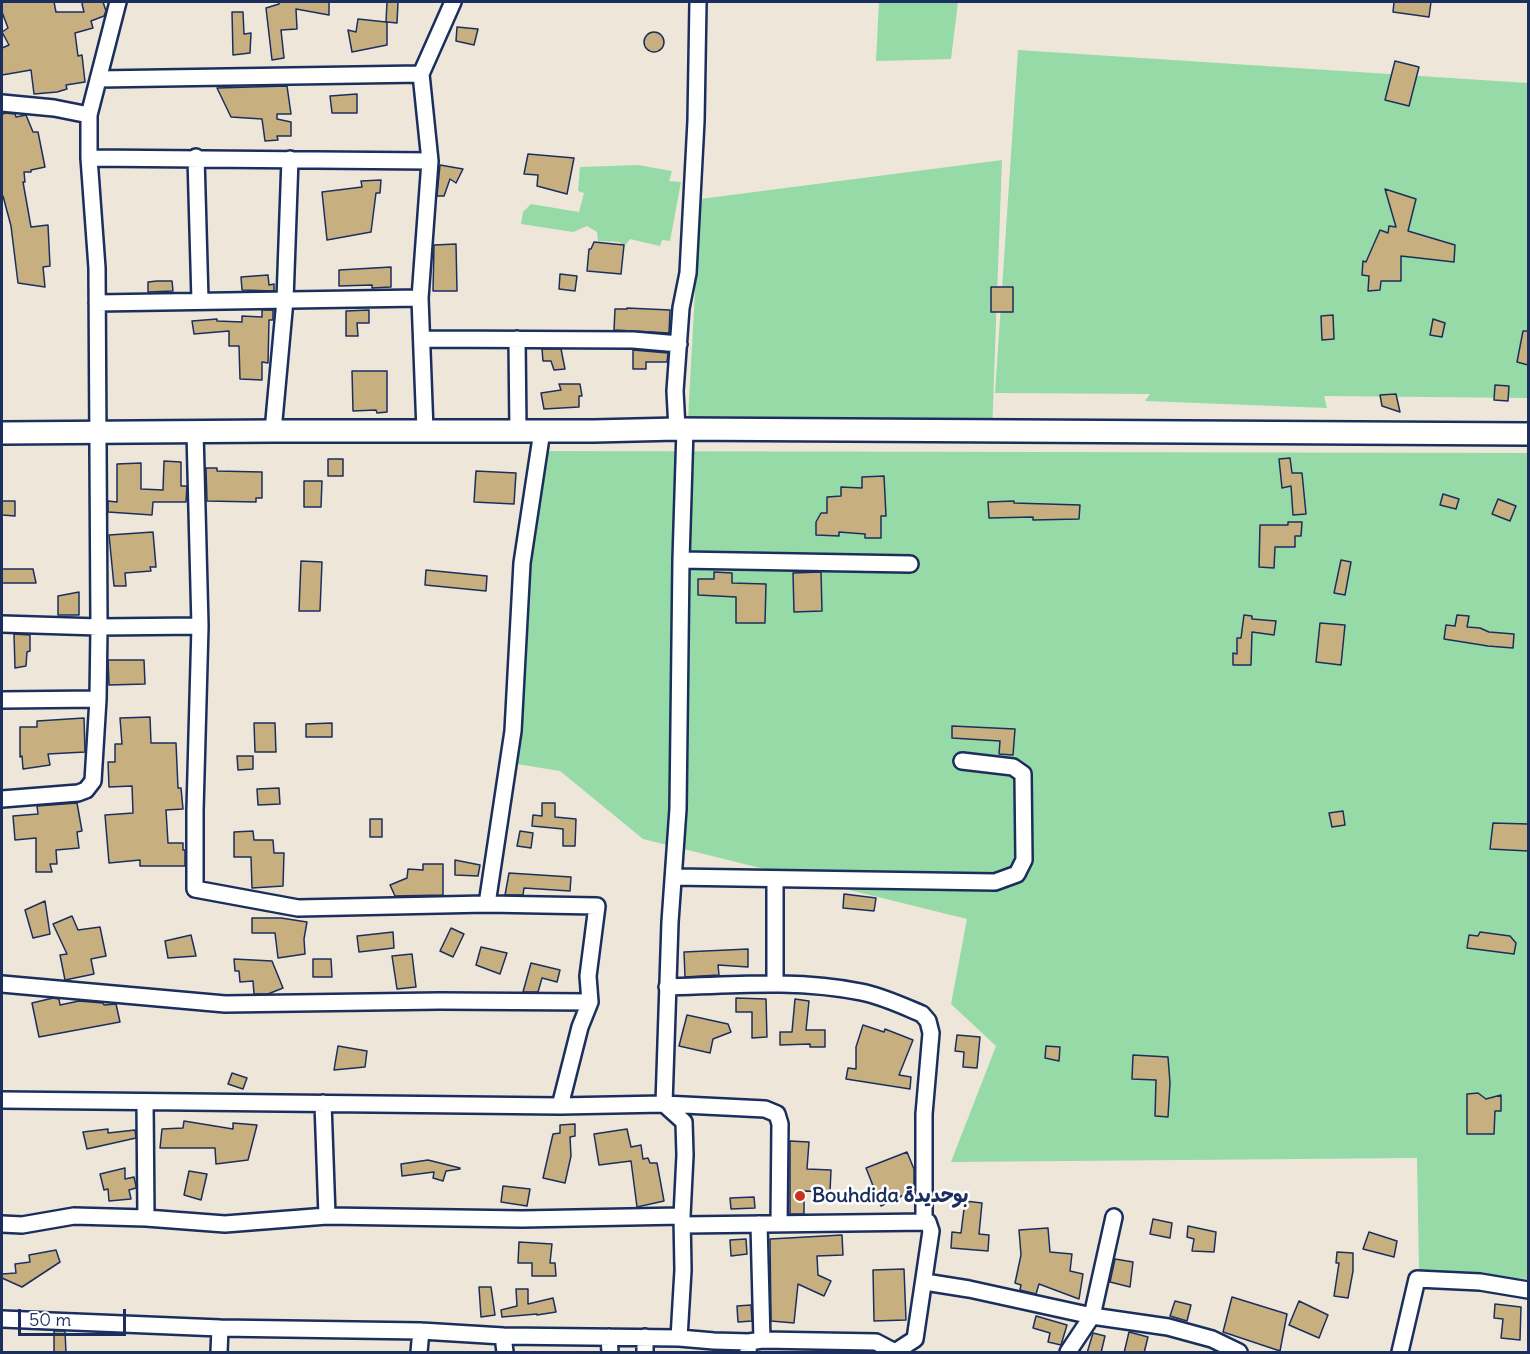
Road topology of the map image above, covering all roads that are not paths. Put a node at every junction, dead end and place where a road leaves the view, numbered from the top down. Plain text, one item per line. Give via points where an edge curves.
1 (118, 2) edge
2 (453, 2) edge
3 (698, 2) edge
4 (421, 74) junction
5 (98, 79) junction
6 (2, 103) edge
7 (89, 115) junction
8 (196, 157) junction
9 (89, 158) junction
10 (290, 159) junction
11 (430, 161) junction
12 (420, 298) junction
13 (285, 300) junction
14 (200, 301) junction
15 (97, 303) junction
16 (422, 339) junction
17 (517, 339) junction
18 (678, 344) junction
19 (681, 429) junction
20 (425, 430) junction
21 (273, 431) junction
22 (518, 431) junction
23 (542, 431) junction
24 (195, 432) junction
25 (98, 433) junction
26 (2, 434) edge
27 (1528, 434) edge
28 (681, 560) junction
29 (909, 564) dead end
30 (2, 624) edge
31 (200, 626) junction
32 (99, 627) junction
33 (98, 699) junction
34 (2, 700) edge
35 (962, 761) dead end
36 (2, 799) edge
37 (674, 877) junction
38 (775, 879) junction
39 (487, 904) junction
40 (2, 984) edge
41 (774, 984) junction
42 (667, 987) junction
43 (590, 1002) junction
44 (2, 1100) edge
45 (145, 1102) junction
46 (323, 1103) junction
47 (664, 1104) junction
48 (560, 1106) junction
49 (327, 1216) junction
50 (1114, 1217) dead end
51 (146, 1218) junction
52 (682, 1221) junction
53 (924, 1221) junction
54 (2, 1224) edge
55 (759, 1224) junction
56 (779, 1224) junction
57 (925, 1282) junction
58 (1528, 1290) edge
59 (1092, 1316) junction
60 (2, 1319) edge
61 (220, 1328) junction
62 (421, 1331) junction
63 (503, 1336) junction
64 (679, 1338) junction
65 (609, 1345) edge
66 (645, 1345) edge
67 (753, 1345) edge
68 (895, 1352) edge
69 (1237, 1352) edge
70 (219, 1353) edge
71 (419, 1353) edge
72 (505, 1353) edge
73 (1068, 1353) edge
74 (1400, 1353) edge

1 - 5 street
2 - 4 street
3 - 18 street via 689,250
4 - 5 street
4 - 11 street
5 - 7 street
6 - 7 street
7 - 9 street
8 - 9 street
8 - 10 street
8 - 14 street
9 - 15 street
10 - 11 street
10 - 13 street
11 - 12 street
12 - 13 street
12 - 16 street
13 - 14 street
13 - 21 street
14 - 15 street
15 - 25 street
16 - 17 street
16 - 20 street
17 - 18 street
17 - 22 street
18 - 19 street via 675,391
19 - 23 street
19 - 27 street
19 - 28 street
20 - 21 street
20 - 22 street
21 - 24 street
22 - 23 street
23 - 39 street via 522,563 513,730
24 - 25 street
24 - 31 street
25 - 26 street
25 - 32 street
28 - 29 street
28 - 37 street via 681,711
30 - 32 street
31 - 32 street
31 - 39 street via 195,889 298,908
32 - 33 street
33 - 34 street
33 - 36 street via 93,781 87,790
35 - 38 street via 1013,767 1023,774 1024,860 1017,874 995,882
37 - 38 street
37 - 42 street
38 - 41 street
39 - 43 street via 597,906 588,976
40 - 43 street via 225,1004
41 - 42 street
41 - 53 street via 863,992 922,1014 928,1021 931,1053 924,1114
42 - 47 street
43 - 48 street
44 - 45 street
45 - 46 street
45 - 51 street
46 - 48 street
46 - 49 street
47 - 48 street
47 - 52 street via 684,1122
47 - 56 street via 765,1109 777,1114
49 - 51 street via 225,1224
49 - 52 street
50 - 59 street
51 - 54 street via 74,1216 22,1225
52 - 55 street
52 - 64 street
53 - 56 street
53 - 57 street via 932,1231
55 - 56 street
55 - 67 street
57 - 59 street
57 - 68 street via 915,1340
58 - 74 street via 1480,1282 1417,1279
59 - 69 street via 1168,1327 1212,1339
59 - 73 street
60 - 61 street
61 - 62 street
61 - 70 street
62 - 63 street
62 - 71 street
63 - 65 street
63 - 72 street
64 - 66 street
64 - 67 street
65 - 66 street
67 - 68 street via 876,1342

